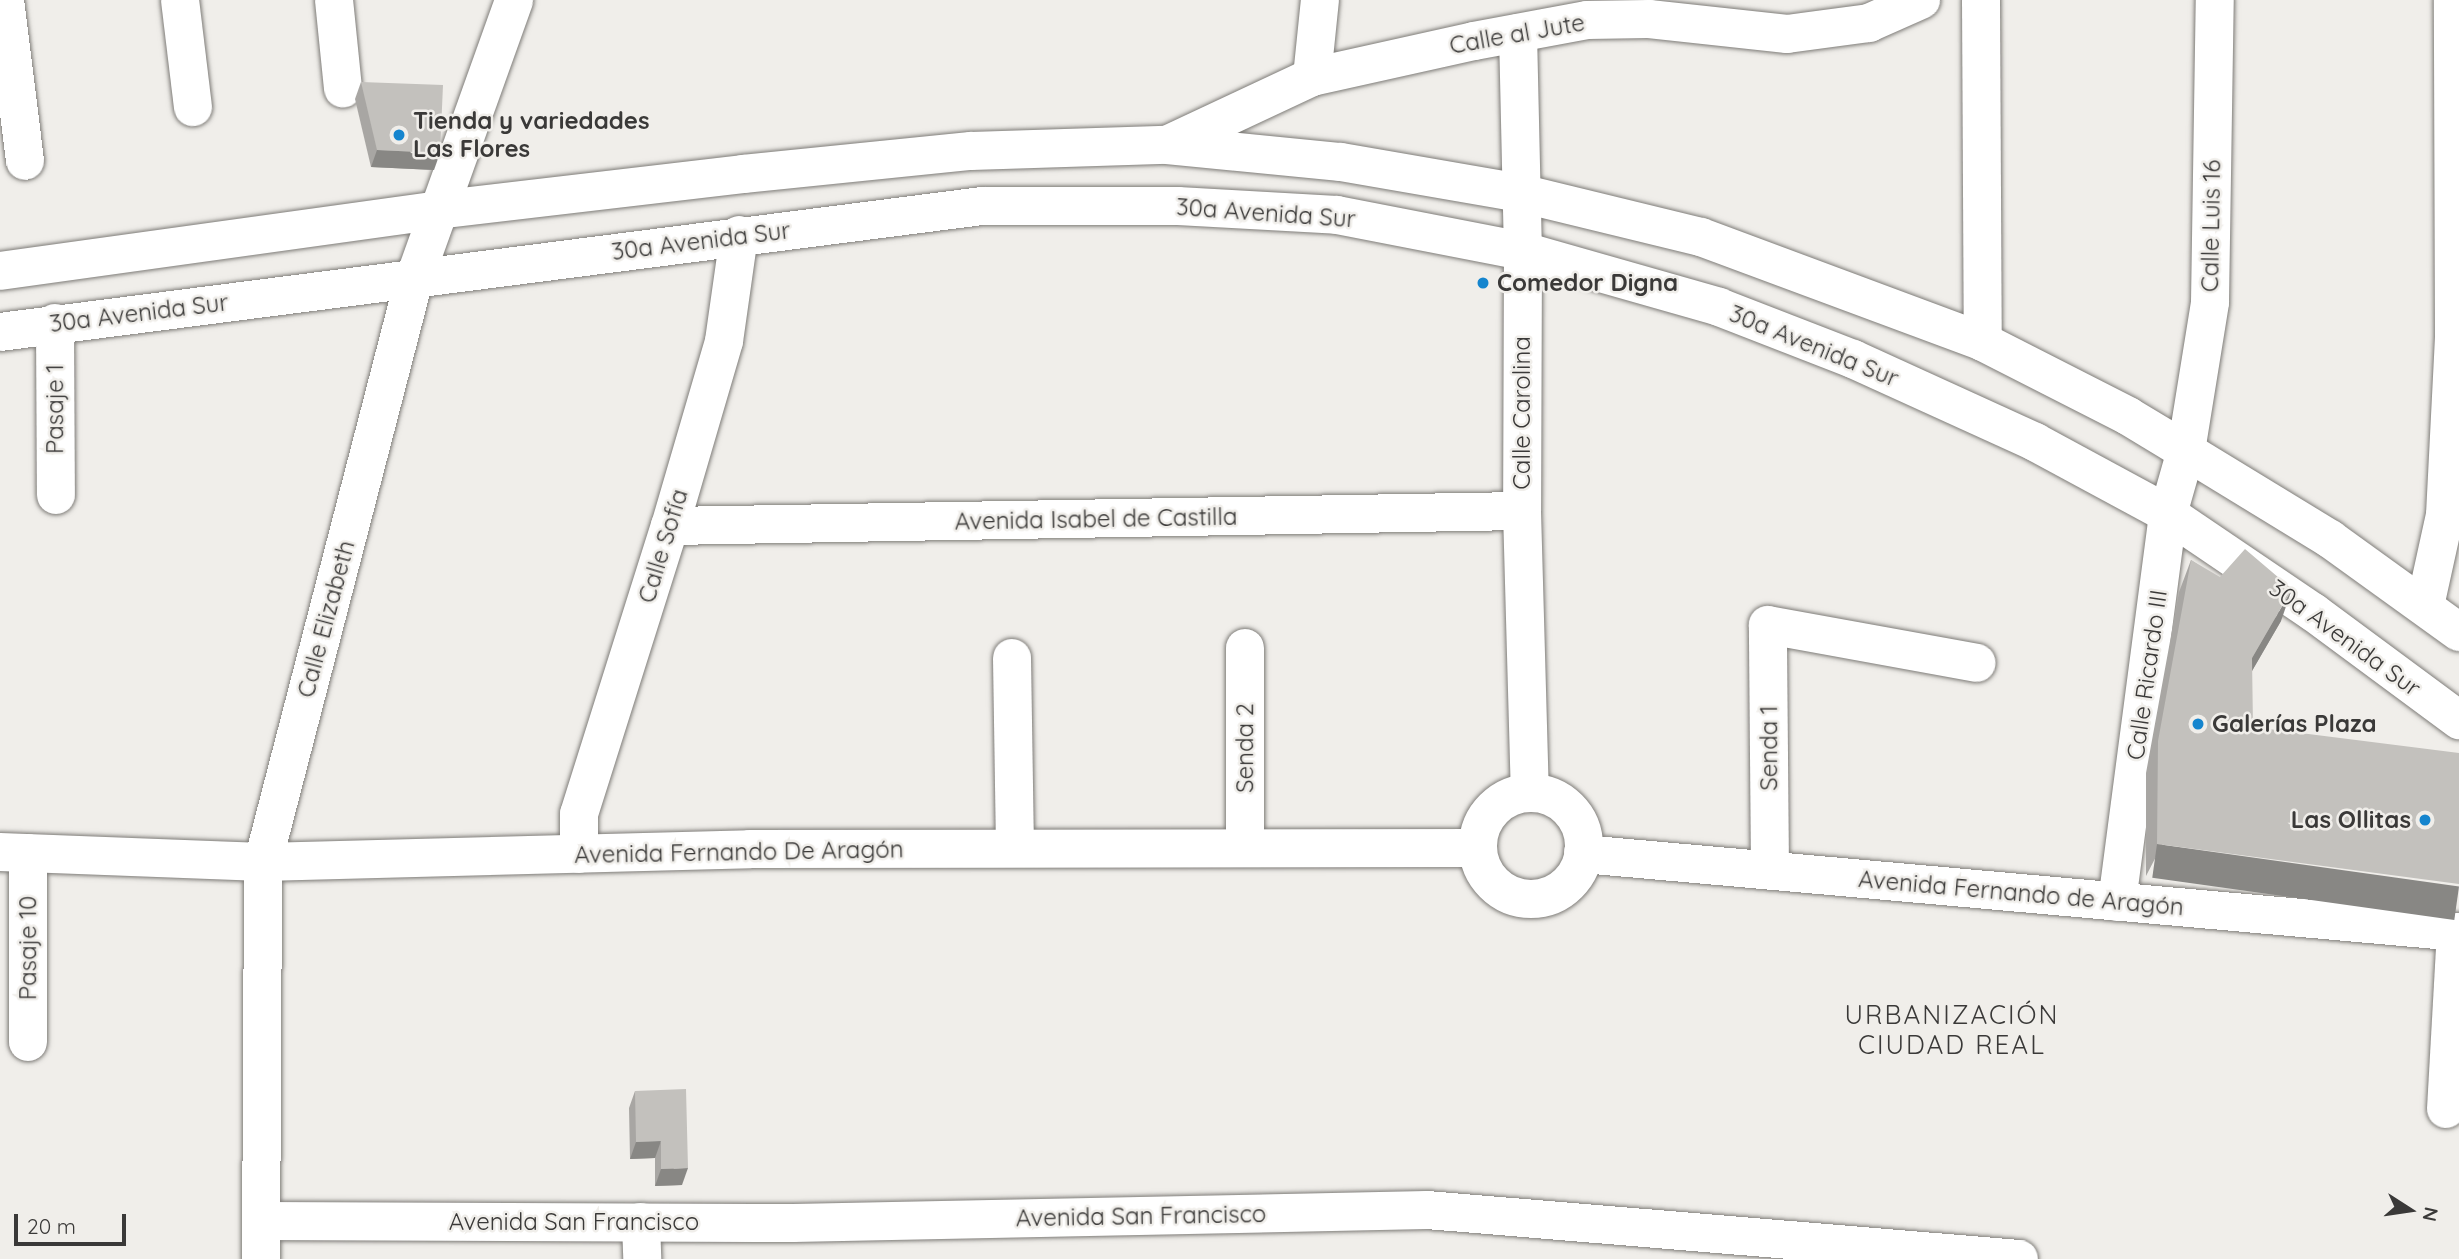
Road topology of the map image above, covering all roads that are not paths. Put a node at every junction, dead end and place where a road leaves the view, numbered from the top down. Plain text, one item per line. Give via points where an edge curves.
1 (5, 0) edge
2 (180, 0) edge
3 (334, 0) edge
4 (514, 0) edge
5 (1320, 0) edge
6 (1921, 0) edge
7 (1981, 0) edge
8 (2215, 0) edge
9 (2453, 0) edge
10 (1650, 10) edge
11 (1518, 33) junction
12 (1312, 77) junction
13 (343, 89) dead end
14 (193, 107) dead end
15 (1167, 145) junction
16 (26, 161) dead end
17 (1520, 193) junction
18 (437, 210) junction
19 (739, 235) junction
20 (1523, 251) junction
21 (0, 271) edge
22 (414, 279) junction
23 (55, 323) junction
24 (0, 332) edge
25 (1983, 341) junction
26 (2186, 451) junction
27 (56, 495) dead end
28 (1522, 511) junction
29 (2168, 514) junction
30 (670, 526) junction
31 (2425, 606) junction
32 (2459, 632) edge
33 (1245, 648) dead end
34 (1012, 658) dead end
35 (1977, 663) dead end
36 (2457, 717) edge
37 (1530, 792) junction
38 (1245, 848) junction
39 (1478, 848) junction
40 (1015, 849) junction
41 (14, 853) edge
42 (579, 854) junction
43 (1583, 854) junction
44 (263, 862) junction
45 (1770, 870) junction
46 (2117, 902) junction
47 (2457, 932) edge
48 (28, 1042) dead end
49 (2453, 1042) edge
50 (2446, 1109) dead end
51 (261, 1221) junction
52 (641, 1222) junction
53 (261, 1259) edge
54 (642, 1259) edge
55 (2019, 1259) edge

1 - 16 street
2 - 14 street
3 - 13 street
4 - 18 street, Calle Elizabeth
5 - 12 street
6 - 10 street, Calle al Jute via 1869,23 1787,34
7 - 25 street
8 - 26 street, Calle Luis 16 via 2210,302
9 - 31 street via 2454,336 2445,514
10 - 11 street, Calle al Jute
11 - 12 street, Calle al Jute
11 - 17 street, Calle Carolina
12 - 15 street, Calle al Jute
15 - 17 street via 1341,162
15 - 18 street via 971,151
17 - 20 street, Calle Carolina
17 - 25 street via 1701,237
18 - 21 street
18 - 22 street, Calle Elizabeth
19 - 20 street, 30a Avenida Sur via 982,206 1178,206 1337,215
19 - 22 street, 30a Avenida Sur
19 - 30 street, Calle Sofía via 724,341
20 - 28 street, Calle Carolina
20 - 29 street, 30a Avenida Sur via 1719,307 1853,359 2035,442
22 - 23 street, 30a Avenida Sur
22 - 44 street, Calle Elizabeth
23 - 24 street, 30a Avenida Sur
23 - 27 street, Pasaje 1
25 - 26 street
26 - 29 street, Calle Ricardo III
26 - 31 street via 2330,539
28 - 30 street, Avenida Isabel de Castilla
28 - 37 street, Calle Carolina
29 - 36 street, 30a Avenida Sur
29 - 46 street, Calle Ricardo III
30 - 42 street, Calle Sofía via 579,814
31 - 32 street
33 - 38 street, Senda 2
34 - 40 street
35 - 45 street, Senda 1 via 1768,625
37 - 39 street via 1509,797 1492,809 1481,827
37 - 43 street via 1564,804 1576,818 1583,835
38 - 39 street, Avenida Fernando De Aragón
38 - 40 street, Avenida Fernando De Aragón
39 - 43 street via 1482,867 1493,883 1508,895 1528,900 1547,897 1564,887 1577,872
40 - 42 street, Avenida Fernando De Aragón
41 - 44 street, Avenida Fernando De Aragón
41 - 48 street, Pasaje 10
42 - 44 street, Avenida Fernando De Aragón
43 - 45 street, Avenida Fernando de Aragón
44 - 51 street, Calle Elizabeth
45 - 46 street, Avenida Fernando de Aragón
46 - 47 street, Avenida Fernando de Aragón
47 - 49 street
49 - 50 street
51 - 52 street, Avenida San Francisco
51 - 53 street, Calle Elizabeth
52 - 54 street
52 - 55 street, Avenida San Francisco via 1427,1210

